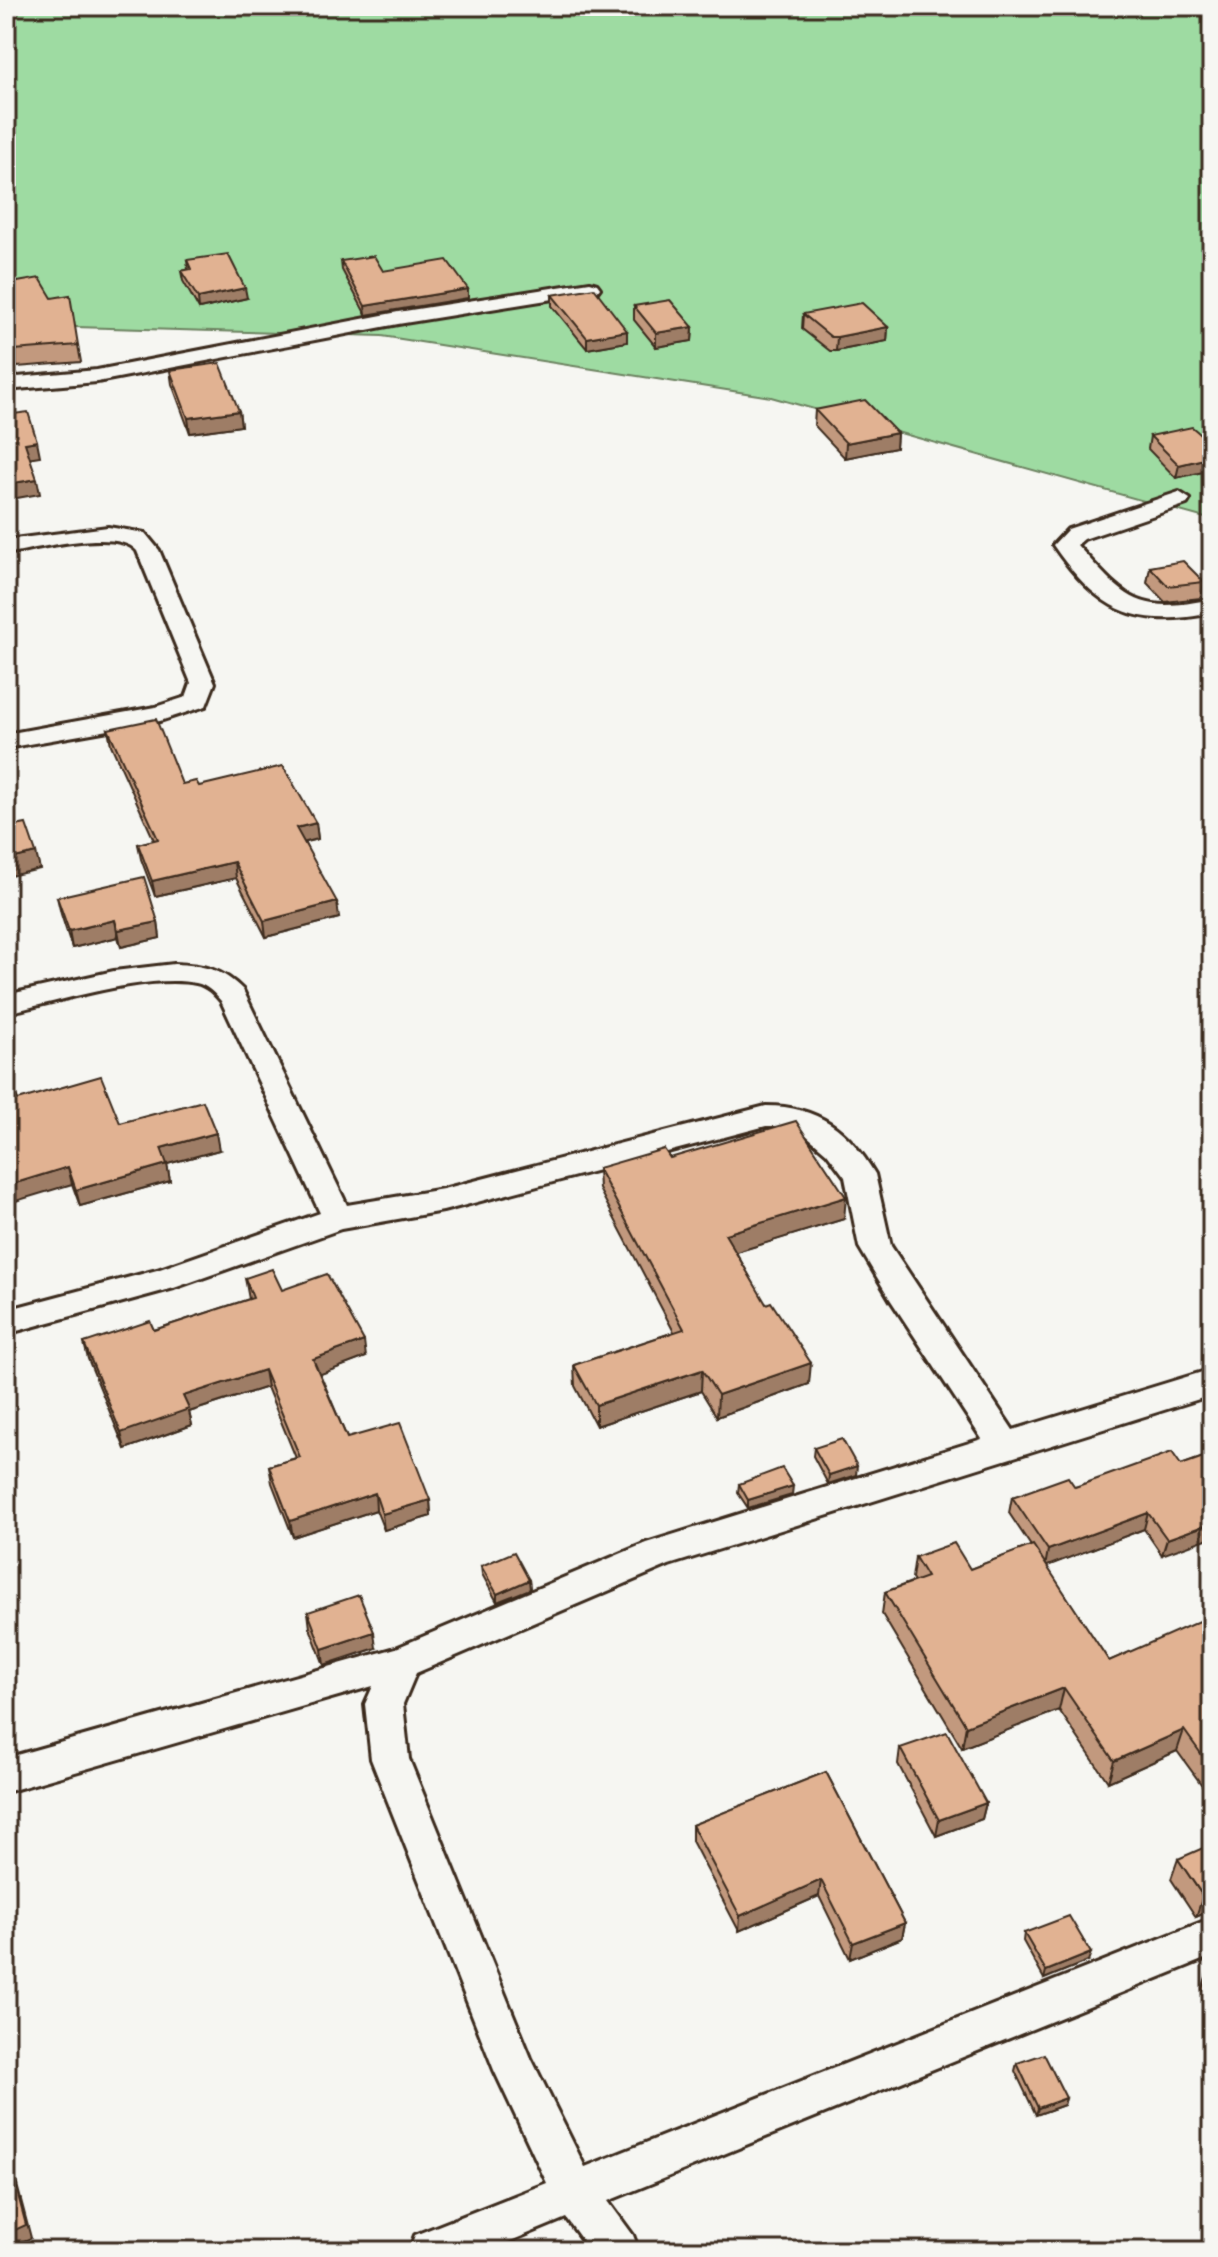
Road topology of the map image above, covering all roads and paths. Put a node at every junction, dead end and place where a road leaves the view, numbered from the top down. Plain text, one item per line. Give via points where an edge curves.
1 (590, 288) edge
2 (6, 384) edge
3 (1179, 499) dead end
4 (6, 547) edge
5 (1212, 606) edge
6 (6, 741) edge
7 (6, 1004) edge
8 (338, 1218) junction
9 (6, 1322) edge
10 (1212, 1382) edge
11 (1005, 1446) junction
12 (402, 1662) junction
13 (6, 1775) edge
14 (1212, 1937) edge
15 (574, 2192) junction
16 (431, 2251) edge
17 (617, 2251) edge

1 - 2 street via 384,320 97,376
3 - 5 street via 1076,534 1064,545 1121,606 1182,614
4 - 6 street via 67,537 138,537 203,683 197,701 160,714
7 - 8 street via 162,972 188,971 215,979 233,997
8 - 9 street via 163,1280
8 - 11 street via 443,1200 766,1116 792,1116 817,1128 860,1174 875,1247
10 - 11 street
11 - 12 street via 659,1553
12 - 13 street
12 - 15 street via 384,1704 390,1759 515,2070
14 - 15 street
15 - 16 street
15 - 17 street

